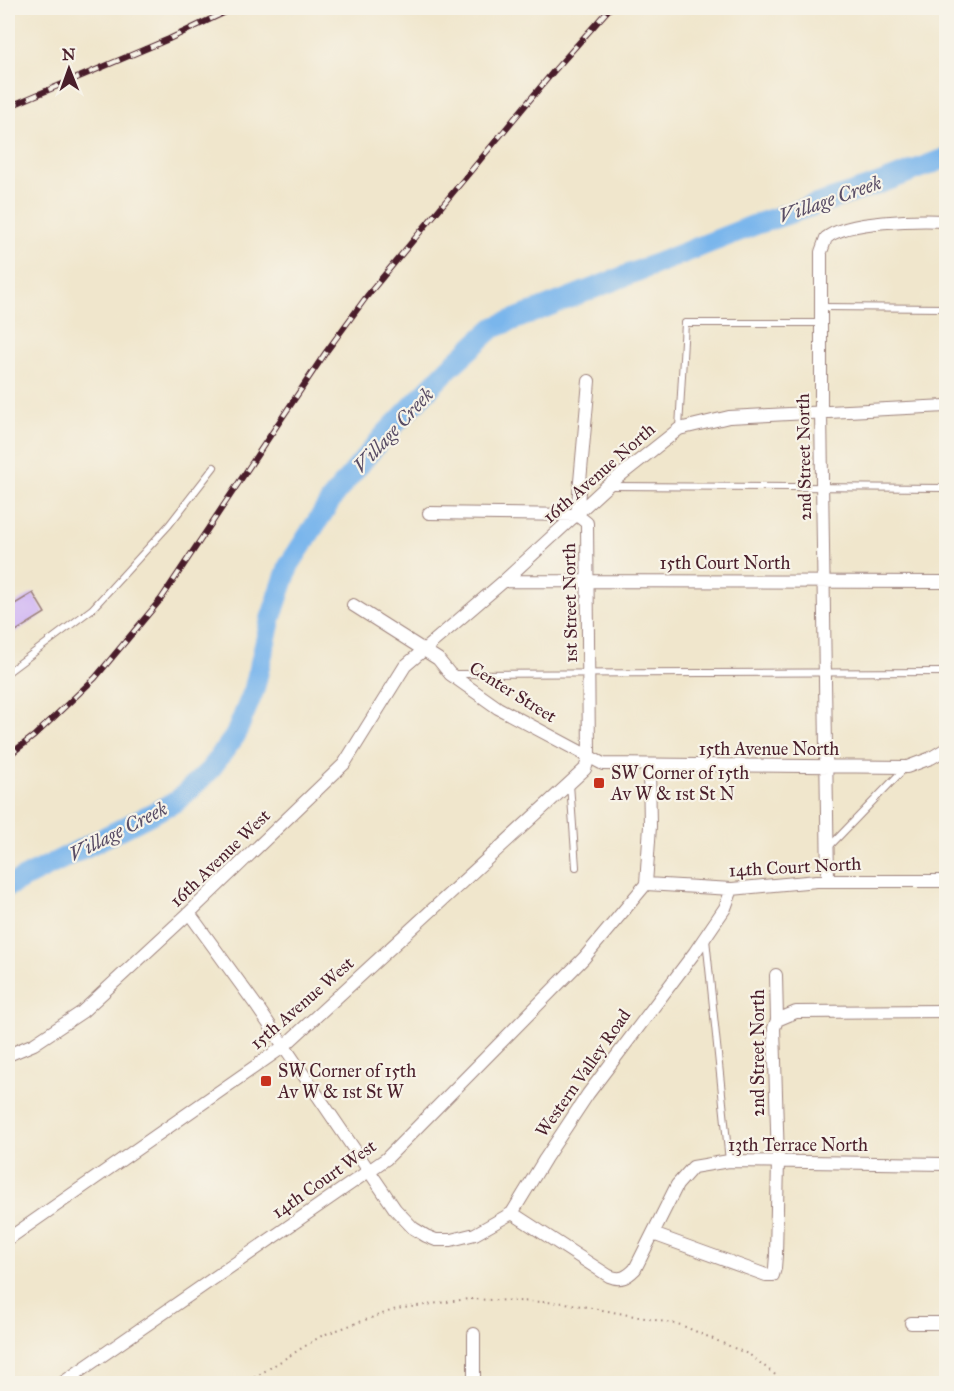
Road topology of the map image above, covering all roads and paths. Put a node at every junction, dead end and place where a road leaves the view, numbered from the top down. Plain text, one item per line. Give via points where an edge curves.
1 (946, 221) edge
2 (821, 307) junction
3 (946, 308) edge
4 (821, 323) junction
5 (589, 381) dead end
6 (946, 406) edge
7 (821, 413) junction
8 (679, 429) junction
9 (214, 467) dead end
10 (607, 486) junction
11 (823, 487) junction
12 (946, 488) edge
13 (429, 513) dead end
14 (577, 515) junction
15 (588, 580) junction
16 (504, 581) junction
17 (824, 582) junction
18 (946, 582) edge
19 (353, 605) dead end
20 (422, 651) junction
21 (8, 672) edge
22 (826, 672) junction
23 (946, 672) edge
24 (590, 673) junction
25 (450, 674) junction
26 (946, 749) edge
27 (589, 758) junction
28 (649, 766) junction
29 (827, 767) junction
30 (907, 767) junction
31 (570, 783) junction
32 (827, 850) junction
33 (576, 867) dead end
34 (828, 881) junction
35 (946, 881) edge
36 (646, 884) junction
37 (732, 889) junction
38 (189, 913) junction
39 (706, 936) junction
40 (776, 975) dead end
41 (946, 1011) edge
42 (777, 1020) junction
43 (283, 1047) junction
44 (8, 1055) edge
45 (729, 1161) junction
46 (778, 1161) junction
47 (946, 1164) edge
48 (369, 1171) junction
49 (512, 1213) junction
50 (653, 1234) junction
51 (8, 1239) edge
52 (911, 1323) dead end
53 (946, 1323) edge
54 (474, 1334) dead end
55 (61, 1383) edge
56 (244, 1383) edge
57 (474, 1383) edge
58 (787, 1383) edge

1 - 2 street, 2nd Street North via 885,223 831,234 823,242 819,261
2 - 3 lane
2 - 4 street, 2nd Street North
4 - 7 street, 2nd Street North
4 - 8 lane via 685,323
5 - 14 street, 1st Street North
6 - 7 street, 16th Avenue North
7 - 8 street, 16th Avenue North via 729,417
7 - 11 street, 2nd Street North
8 - 10 street, 16th Avenue North
9 - 21 lane via 169,525 92,609
10 - 11 lane
10 - 14 street, 16th Avenue North
11 - 12 lane
11 - 17 street, 2nd Street North
13 - 14 street
14 - 15 street, 1st Street North via 587,523
14 - 16 street, 16th Avenue North
15 - 16 street, 15th Court North
15 - 17 street, 15th Court North
15 - 24 street, 1st Street North
16 - 20 street, 16th Avenue North
17 - 18 street, 15th Court North
17 - 22 street, 2nd Street North
19 - 20 street, Center Street
20 - 25 street, Center Street via 438,659
20 - 38 street, 16th Avenue West via 405,666 344,764
22 - 23 lane
22 - 24 lane
22 - 29 street, 2nd Street North
24 - 25 lane
24 - 27 street, 1st Street North
25 - 27 street, Center Street via 498,708
26 - 30 street, 15th Avenue North
27 - 28 street, 15th Avenue North via 603,764
27 - 31 street, 15th Avenue West via 585,769
28 - 29 street, 15th Avenue North
28 - 36 street
29 - 30 street, 15th Avenue North
29 - 32 street, 2nd Street North
30 - 32 lane
31 - 33 lane
31 - 43 street, 15th Avenue West
32 - 34 street, 2nd Street North
34 - 35 street, 14th Court North
34 - 37 street, 14th Court North
36 - 37 street, 14th Court North
36 - 48 street, 14th Court West via 584,958 386,1160
37 - 39 street, Western Valley Road via 725,908
38 - 43 street
38 - 44 street, 16th Avenue West via 82,1012 34,1044
39 - 45 lane
39 - 49 street, Western Valley Road via 588,1094
40 - 42 street, 2nd Street North
41 - 42 street via 796,1012
42 - 46 street, 2nd Street North via 774,1028
43 - 48 street
43 - 51 street, 15th Avenue West
45 - 46 street, 13th Terrace North
45 - 50 street, 13th Terrace North via 693,1167 677,1185
46 - 47 street, 13th Terrace North
46 - 50 street, 2nd Street North via 773,1275
48 - 49 street, Western Valley Road via 413,1228 436,1240 475,1234
48 - 55 street, 14th Court West
49 - 50 street via 616,1279 635,1269
52 - 53 street
54 - 57 street
56 - 58 path via 323,1335 396,1309 468,1299 566,1303 681,1325 750,1355

